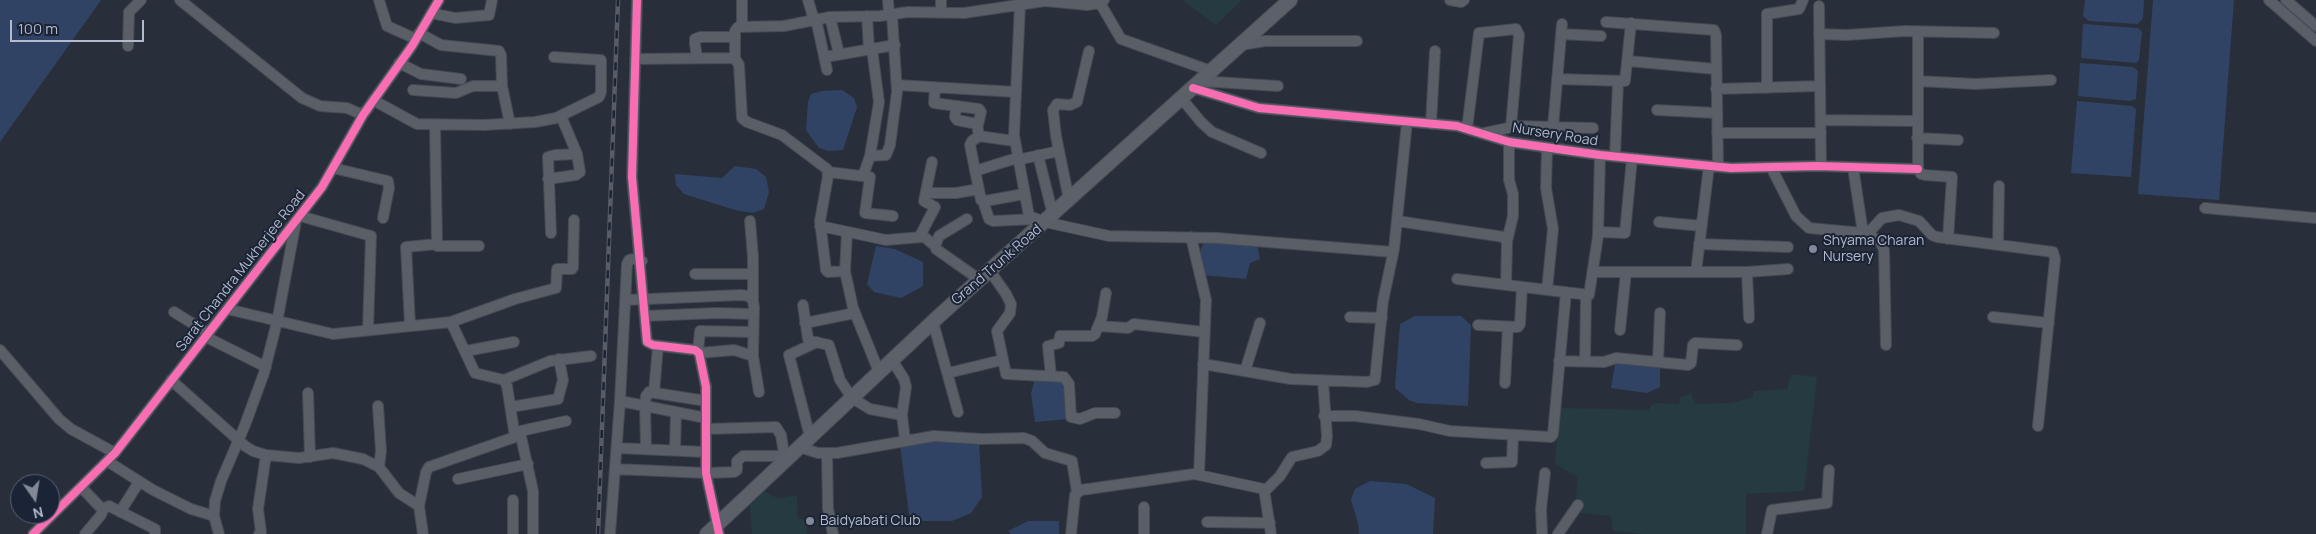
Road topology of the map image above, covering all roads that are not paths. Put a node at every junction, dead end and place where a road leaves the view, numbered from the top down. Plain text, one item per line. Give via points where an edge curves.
1 (141, 0) edge
2 (180, 0) edge
3 (378, 0) edge
4 (439, 0) edge
5 (492, 0) edge
6 (637, 0) edge
7 (742, 0) edge
8 (808, 0) edge
9 (888, 0) edge
10 (941, 0) edge
11 (1290, 0) edge
12 (1450, 0) edge
13 (1464, 0) edge
14 (1803, 0) edge
15 (2269, 0) edge
16 (2286, 0) edge
17 (1102, 2) edge
18 (1020, 5) junction
19 (1819, 6) dead end
20 (431, 13) junction
21 (940, 13) junction
22 (891, 15) junction
23 (867, 16) junction
24 (830, 17) junction
25 (815, 19) junction
26 (1606, 22) dead end
27 (1631, 23) junction
28 (2316, 26) edge
29 (742, 27) junction
30 (1918, 31) junction
31 (1994, 33) dead end
32 (1819, 34) junction
33 (418, 36) junction
34 (1601, 36) dead end
35 (735, 37) junction
36 (1357, 41) dead end
37 (2316, 41) edge
38 (895, 45) junction
39 (128, 46) dead end
40 (1239, 46) junction
41 (870, 49) junction
42 (1435, 50) dead end
43 (1089, 51) dead end
44 (839, 54) junction
45 (554, 57) dead end
46 (734, 57) junction
47 (825, 57) junction
48 (697, 58) junction
49 (635, 60) junction
50 (1628, 61) junction
51 (399, 63) junction
52 (1716, 69) junction
53 (827, 70) dead end
54 (1212, 71) junction
55 (461, 79) dead end
56 (1557, 80) junction
57 (2051, 80) dead end
58 (1918, 81) junction
59 (1618, 82) junction
60 (897, 85) junction
61 (1197, 85) junction
62 (502, 86) junction
63 (1278, 86) dead end
64 (1820, 86) junction
65 (935, 87) junction
66 (1767, 88) junction
67 (1716, 89) junction
68 (412, 90) dead end
69 (1016, 92) junction
70 (1182, 99) junction
71 (373, 100) junction
72 (956, 106) junction
73 (1657, 110) dead end
74 (1716, 114) junction
75 (363, 116) junction
76 (561, 116) junction
77 (1821, 120) junction
78 (1918, 121) junction
79 (1407, 122) junction
80 (510, 124) junction
81 (1431, 124) junction
82 (978, 125) junction
83 (435, 126) junction
84 (1511, 127) junction
85 (1553, 127) junction
86 (1467, 128) junction
87 (1593, 128) dead end
88 (1484, 133) junction
89 (1821, 133) junction
90 (1717, 134) junction
91 (979, 136) junction
92 (1918, 138) junction
93 (1958, 140) dead end
94 (1014, 141) junction
95 (1509, 142) junction
96 (1547, 148) junction
97 (1059, 151) junction
98 (1261, 153) dead end
99 (577, 154) junction
100 (1600, 155) junction
101 (870, 156) junction
102 (1038, 156) junction
103 (1615, 156) junction
104 (1632, 158) junction
105 (1017, 159) junction
106 (932, 162) dead end
107 (1714, 166) junction
108 (1821, 166) junction
109 (1771, 167) junction
110 (1853, 167) junction
111 (333, 168) junction
112 (1918, 169) junction
113 (975, 171) junction
114 (828, 172) junction
115 (863, 176) junction
116 (548, 179) junction
117 (2000, 186) dead end
118 (979, 189) junction
119 (926, 193) junction
120 (1024, 194) junction
121 (1069, 200) junction
122 (983, 201) junction
123 (2205, 208) dead end
124 (893, 216) dead end
125 (298, 218) junction
126 (384, 218) dead end
127 (2316, 218) edge
128 (967, 219) dead end
129 (1045, 219) junction
130 (574, 220) dead end
131 (750, 221) dead end
132 (1397, 222) junction
133 (1659, 222) dead end
134 (820, 226) junction
135 (1702, 226) junction
136 (848, 232) junction
137 (1598, 232) junction
138 (1865, 232) junction
139 (551, 234) dead end
140 (922, 237) junction
141 (1191, 237) junction
142 (1948, 238) junction
143 (1507, 241) junction
144 (1699, 244) junction
145 (1998, 244) junction
146 (437, 246) junction
147 (479, 246) dead end
148 (934, 246) junction
149 (1788, 247) dead end
150 (1393, 252) junction
151 (642, 261) junction
152 (1788, 269) dead end
153 (845, 271) junction
154 (1593, 272) junction
155 (1626, 272) junction
156 (1696, 272) junction
157 (1746, 272) junction
158 (695, 274) dead end
159 (753, 274) junction
160 (985, 276) junction
161 (1457, 279) dead end
162 (1506, 285) junction
163 (1522, 287) junction
164 (1546, 290) junction
165 (1106, 292) dead end
166 (1566, 292) junction
167 (1586, 296) junction
168 (644, 298) junction
169 (625, 300) junction
170 (753, 301) junction
171 (803, 305) dead end
172 (227, 309) junction
173 (174, 312) dead end
174 (855, 312) junction
175 (754, 314) junction
176 (1660, 314) dead end
177 (645, 316) junction
178 (1350, 317) dead end
179 (1993, 317) dead end
180 (1382, 318) junction
181 (1749, 318) dead end
182 (277, 322) junction
183 (451, 322) junction
184 (933, 322) junction
185 (805, 323) junction
186 (2049, 323) junction
187 (1260, 324) dead end
188 (410, 325) junction
189 (1478, 325) dead end
190 (1099, 326) junction
191 (1508, 327) junction
192 (368, 330) junction
193 (1620, 330) dead end
194 (753, 332) junction
195 (1204, 332) junction
196 (207, 335) junction
197 (514, 342) dead end
198 (818, 342) junction
199 (1737, 345) dead end
200 (1886, 345) dead end
201 (658, 346) junction
202 (0, 350) edge
203 (466, 351) junction
204 (698, 352) junction
205 (591, 356) dead end
206 (753, 356) junction
207 (559, 359) junction
208 (892, 360) junction
209 (1002, 360) junction
210 (1559, 361) junction
211 (1585, 361) junction
212 (1658, 361) junction
213 (1202, 364) junction
214 (266, 367) junction
215 (1245, 371) junction
216 (880, 372) junction
217 (948, 373) junction
218 (1051, 376) junction
219 (171, 380) junction
220 (504, 380) junction
221 (1322, 381) junction
222 (1505, 383) dead end
223 (654, 392) junction
224 (758, 392) dead end
225 (308, 393) dead end
226 (852, 398) junction
227 (620, 401) junction
228 (706, 401) junction
229 (645, 405) junction
230 (378, 406) dead end
231 (511, 406) junction
232 (676, 412) junction
233 (958, 412) dead end
234 (1115, 413) dead end
235 (902, 415) junction
236 (1324, 416) junction
237 (706, 418) junction
238 (566, 421) dead end
239 (2038, 426) dead end
240 (706, 429) junction
241 (518, 432) junction
242 (1513, 435) junction
243 (810, 437) junction
244 (905, 440) junction
245 (239, 441) junction
246 (799, 447) junction
247 (617, 448) junction
248 (646, 449) junction
249 (676, 450) junction
250 (115, 452) junction
251 (705, 452) junction
252 (826, 454) junction
253 (266, 455) junction
254 (310, 457) junction
255 (785, 458) junction
256 (107, 461) junction
257 (1486, 463) dead end
258 (528, 464) junction
259 (379, 467) junction
260 (615, 468) junction
261 (1829, 470) dead end
262 (706, 473) junction
263 (1545, 473) dead end
264 (1199, 475) junction
265 (458, 479) dead end
266 (139, 482) junction
267 (81, 487) junction
268 (1265, 491) junction
269 (1077, 492) junction
270 (513, 500) dead end
271 (1578, 505) dead end
272 (419, 506) junction
273 (1144, 507) dead end
274 (103, 510) junction
275 (120, 512) junction
276 (214, 516) junction
277 (1207, 522) dead end
278 (1270, 523) junction
279 (714, 531) edge
280 (33, 534) edge
281 (84, 534) edge
282 (155, 534) edge
283 (219, 534) edge
284 (230, 534) edge
285 (259, 534) edge
286 (423, 534) edge
287 (513, 534) edge
288 (533, 534) edge
289 (610, 534) edge
290 (833, 534) edge
291 (1071, 534) edge
292 (1144, 534) edge
293 (1271, 534) edge
294 (1542, 534) edge
295 (1558, 534) edge
296 (1767, 534) edge

1 - 39 street via 129,12
2 - 75 street via 302,98 320,106 353,110
3 - 33 street via 387,26
4 - 20 street, Sarat Chandra Mukherjee Road
5 - 20 street via 489,15 455,18
6 - 49 street
7 - 29 street
8 - 25 street
9 - 22 street
10 - 21 street
11 - 40 main road, Grand Trunk Road
12 - 13 street
14 - 66 street via 1799,9 1766,14
15 - 37 street
16 - 28 street
17 - 18 street via 1087,5 1051,0
17 - 54 street via 1121,39
18 - 21 street
18 - 69 street
19 - 32 street
20 - 33 street, Sarat Chandra Mukherjee Road
21 - 22 street
22 - 23 street
22 - 38 street
23 - 24 street
23 - 41 street
24 - 25 street
24 - 44 street
25 - 29 street via 784,26
25 - 47 street
26 - 27 street
27 - 50 street
27 - 52 street via 1714,30
29 - 35 street via 736,29
30 - 31 street
30 - 32 street
30 - 58 street
32 - 64 street
33 - 51 street, Sarat Chandra Mukherjee Road
33 - 62 street via 441,45 499,51
34 - 56 street via 1562,29
35 - 46 street
35 - 48 street via 695,39
36 - 40 street via 1265,41
38 - 41 street
38 - 60 street
40 - 54 main road, Grand Trunk Road
41 - 44 street
41 - 101 street via 878,102
42 - 81 street
43 - 97 street via 1077,102 1054,106
44 - 47 street
45 - 76 street via 599,59 602,62 601,95
46 - 48 street
46 - 114 street via 739,65 742,118 782,135
47 - 53 street
48 - 49 street
49 - 151 street via 632,178
50 - 52 street
50 - 59 street via 1627,78
51 - 55 street via 420,74
51 - 71 street, Sarat Chandra Mukherjee Road
52 - 67 street
54 - 61 main road, Grand Trunk Road
56 - 59 street
56 - 85 street
57 - 58 street via 1975,84
58 - 78 street
59 - 103 street
60 - 65 street
60 - 101 street via 889,151 886,155
61 - 63 street
61 - 70 main road, Grand Trunk Road
61 - 79 street, Nursery Road via 1258,108
62 - 68 street via 473,86 456,93
62 - 80 street
64 - 66 street
64 - 77 street
65 - 69 street
65 - 72 street via 934,103
66 - 67 street
67 - 74 street
69 - 94 street
70 - 98 street via 1212,132
70 - 121 main road, Grand Trunk Road
71 - 75 street, Sarat Chandra Mukherjee Road
71 - 83 street via 408,121
72 - 82 street via 957,120
72 - 82 street via 979,109
73 - 74 street
74 - 90 street
75 - 111 street, Sarat Chandra Mukherjee Road
76 - 80 street
76 - 99 street
77 - 78 street
77 - 89 street
78 - 92 street
79 - 81 street, Nursery Road
79 - 132 street
80 - 83 street
81 - 86 street, Nursery Road
82 - 91 street
83 - 146 street
84 - 85 street
84 - 86 street via 1519,35 1516,29 1478,34
84 - 88 street
85 - 87 street
86 - 88 street, Nursery Road
88 - 95 street, Nursery Road
89 - 90 street
89 - 108 street
90 - 107 street
91 - 94 street
91 - 113 street via 970,145
92 - 93 street
92 - 112 street
94 - 105 street
95 - 96 street, Nursery Road
95 - 143 street via 1513,216
96 - 100 street, Nursery Road
96 - 164 street via 1546,188 1553,229
97 - 102 street
97 - 121 street
99 - 116 street via 548,157
99 - 116 street via 580,172 576,176
100 - 103 street, Nursery Road
100 - 137 street
101 - 115 street
102 - 105 street
102 - 129 street
103 - 104 street, Nursery Road
104 - 107 street, Nursery Road
104 - 137 street via 1625,233
105 - 113 street
105 - 120 street
106 - 119 street
107 - 109 street, Nursery Road
107 - 135 street
108 - 109 street, Nursery Road
108 - 110 street, Nursery Road
109 - 138 street via 1796,216 1805,226
110 - 112 street, Nursery Road
110 - 138 street
111 - 125 street, Sarat Chandra Mukherjee Road
111 - 126 street via 388,181
112 - 142 street, Nursery Road via 1925,176 1952,177
113 - 118 street
114 - 115 street
114 - 134 street
115 - 124 street via 870,178 865,213
116 - 139 street
117 - 145 street
118 - 119 street
118 - 122 street
119 - 140 street via 925,202 935,207
120 - 122 street
120 - 129 street via 1029,216
121 - 129 main road, Grand Trunk Road
122 - 129 street via 988,219 993,221
123 - 127 street
125 - 172 street, Sarat Chandra Mukherjee Road
125 - 182 street
125 - 192 street via 371,236
128 - 148 street via 939,236
129 - 141 street via 1109,236
129 - 160 main road, Grand Trunk Road
130 - 183 street via 573,267 557,269 556,288
131 - 159 street
132 - 143 street via 1504,237
132 - 150 street
133 - 135 street
134 - 136 street
134 - 153 street via 826,270
135 - 144 street
136 - 140 street via 886,240
136 - 153 street
137 - 154 street
138 - 142 street via 1882,218 1899,215 1919,221 1932,235
138 - 200 street via 1881,243 1884,250
140 - 148 street
141 - 150 street
141 - 195 street via 1205,292
142 - 145 street
143 - 162 street
144 - 149 street
144 - 156 street
145 - 186 street via 2049,250 2054,254
146 - 147 street
146 - 188 street via 406,247
148 - 160 street
150 - 180 street
151 - 168 street
151 - 169 street via 633,259 627,264
152 - 157 street
153 - 174 street
154 - 155 street
154 - 167 street via 1590,293
155 - 156 street
155 - 193 street
156 - 157 street
157 - 181 street
158 - 159 street
159 - 170 street
160 - 184 main road, Grand Trunk Road
160 - 209 street via 1006,294 1011,304 1010,313 997,331
161 - 162 street
162 - 163 street
163 - 164 street
163 - 191 street via 1520,324 1516,328
164 - 166 street
165 - 190 street
166 - 167 street
166 - 210 street
167 - 211 street
168 - 169 street
168 - 170 street via 740,295 749,296
168 - 177 street
169 - 227 street
170 - 175 street
171 - 185 street
172 - 182 street
172 - 196 street, Sarat Chandra Mukherjee Road
173 - 196 street
174 - 185 street
174 - 216 street
175 - 177 street
175 - 194 street
176 - 212 street
177 - 201 street via 648,342
178 - 180 street
179 - 186 street
180 - 221 street via 1375,380
182 - 192 street via 333,334
182 - 214 street
183 - 188 street
183 - 203 street
184 - 208 main road, Grand Trunk Road
184 - 217 street
185 - 198 street via 809,340
186 - 239 street
187 - 215 street
188 - 192 street
189 - 191 street
190 - 195 street via 1128,328 1134,324
190 - 218 street via 1092,336 1060,336 1059,343 1048,346
191 - 222 street
194 - 204 street via 699,332
194 - 206 street
195 - 213 street
196 - 214 street
196 - 219 street, Sarat Chandra Mukherjee Road
197 - 203 street
198 - 226 street via 829,345 843,385
198 - 243 street via 788,355
199 - 212 street via 1697,342 1693,345 1689,365
201 - 204 street
201 - 223 street
202 - 250 street via 71,429
203 - 220 street via 475,372
204 - 206 street via 734,350
204 - 228 street
205 - 207 street
206 - 224 street
207 - 220 street via 538,364
207 - 231 street via 563,380 558,399
208 - 216 main road, Grand Trunk Road
208 - 235 street via 906,387
209 - 217 street
209 - 218 street via 1008,376
210 - 211 street
210 - 242 street via 1552,436
211 - 212 street via 1607,362 1616,358
213 - 215 street
213 - 264 street
214 - 245 street
215 - 221 street
216 - 226 main road, Grand Trunk Road
217 - 233 street
218 - 234 street via 1068,380 1070,417 1080,419 1095,413
219 - 245 street
219 - 250 street, Sarat Chandra Mukherjee Road
220 - 231 street
221 - 236 street
223 - 228 street
223 - 229 street via 646,396
225 - 254 street
226 - 235 street via 870,409
226 - 243 main road, Grand Trunk Road
227 - 229 street
227 - 247 street
228 - 237 street
229 - 232 street
229 - 248 street
230 - 259 street
231 - 241 street
232 - 237 street
232 - 249 street
235 - 244 street
236 - 242 street via 1355,416 1450,431
236 - 268 street via 1326,445 1318,451 1292,458
237 - 240 street
238 - 241 street
240 - 251 street
240 - 255 street via 776,427 781,435
241 - 258 street
241 - 272 street via 509,441 429,467
242 - 257 street via 1512,462
243 - 246 main road, Grand Trunk Road
244 - 252 street
244 - 269 street via 934,436 1024,438 1045,453 1072,461
245 - 253 street
245 - 276 street via 221,481
246 - 252 street
246 - 255 main road, Grand Trunk Road
247 - 248 street
247 - 260 street
248 - 249 street
249 - 251 street
250 - 256 street, Sarat Chandra Mukherjee Road
251 - 262 street
252 - 290 street via 828,509
253 - 254 street
253 - 285 street via 258,509
254 - 259 street via 343,453
255 - 262 street via 743,456 737,461 734,472
255 - 279 main road, Grand Trunk Road
256 - 266 street
256 - 267 street, Sarat Chandra Mukherjee Road
258 - 265 street
258 - 288 street via 533,491
259 - 272 street via 399,493
260 - 262 street
260 - 289 street
261 - 296 street via 1827,503 1773,509
262 - 279 street
263 - 294 street
264 - 268 street
264 - 269 street
266 - 275 street
266 - 276 street via 191,509
267 - 274 street
267 - 280 street, Sarat Chandra Mukherjee Road
268 - 278 street
269 - 291 street
270 - 287 street
271 - 295 street
272 - 286 street
273 - 292 street
274 - 275 street via 109,506
274 - 281 street
275 - 282 street via 155,529
276 - 283 street
277 - 278 street
278 - 293 street
283 - 284 street

